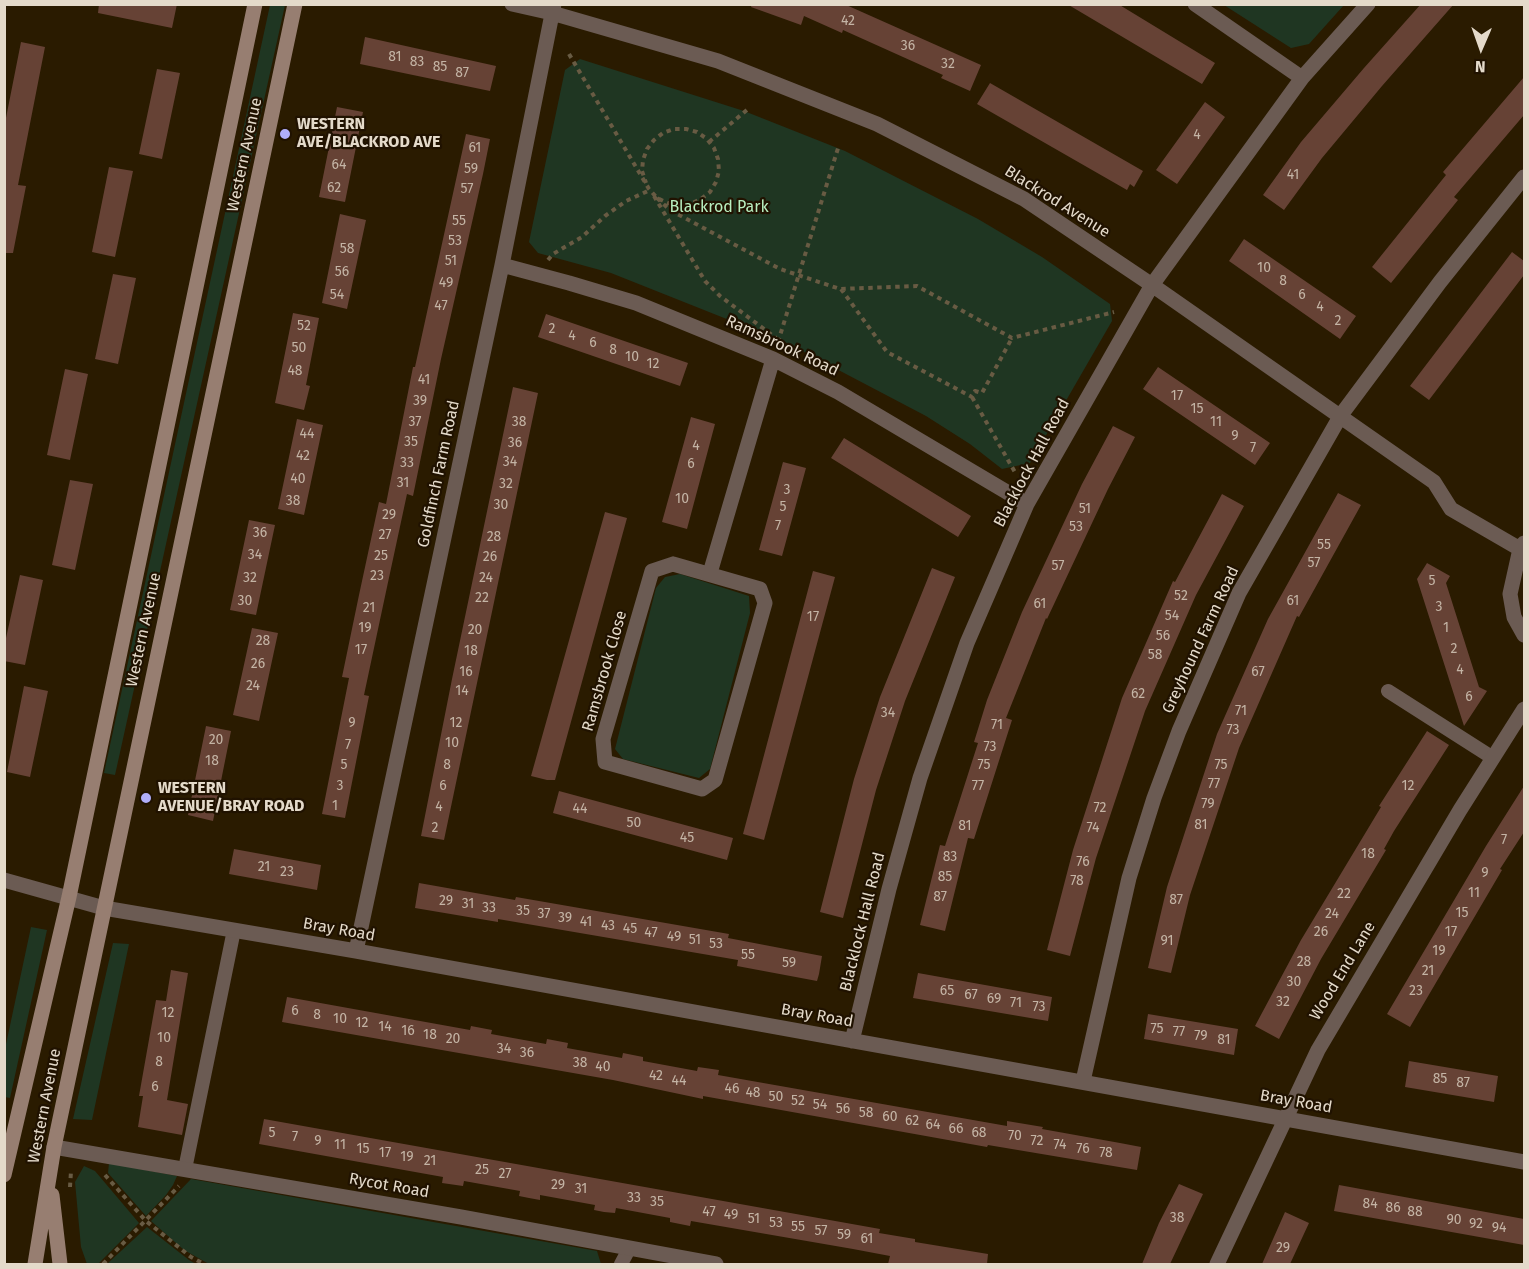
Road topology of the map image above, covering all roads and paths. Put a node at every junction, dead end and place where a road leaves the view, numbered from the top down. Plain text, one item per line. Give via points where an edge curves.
1 (255, 4) edge
2 (295, 4) edge
3 (512, 4) edge
4 (1195, 4) edge
5 (1368, 4) edge
6 (553, 9) edge
7 (569, 54) dead end
8 (1302, 78) junction
9 (748, 109) dead end
10 (709, 142) junction
11 (839, 145) dead end
12 (1524, 177) edge
13 (646, 183) junction
14 (650, 189) junction
15 (657, 198) junction
16 (548, 260) dead end
17 (502, 265) junction
18 (799, 274) junction
19 (1152, 285) junction
20 (840, 289) junction
21 (1120, 311) dead end
22 (1012, 338) junction
23 (773, 359) junction
24 (972, 397) junction
25 (1341, 415) junction
26 (1018, 479) dead end
27 (1027, 504) junction
28 (1522, 546) edge
29 (710, 573) junction
30 (1524, 634) edge
31 (1388, 691) dead end
32 (1524, 708) edge
33 (1493, 758) junction
34 (4, 880) edge
35 (69, 897) junction
36 (104, 908) junction
37 (234, 930) junction
38 (356, 951) junction
39 (852, 1041) junction
40 (1083, 1082) junction
41 (1286, 1118) junction
42 (9, 1134) edge
43 (54, 1147) junction
44 (104, 1155) junction
45 (1524, 1162) edge
46 (186, 1169) junction
47 (50, 1174) junction
48 (4, 1175) edge
49 (146, 1221) junction
50 (629, 1249) junction
51 (35, 1264) edge
52 (60, 1264) edge
53 (103, 1264) edge
54 (204, 1264) edge
55 (621, 1264) edge
56 (716, 1264) edge
57 (1217, 1264) edge

1 - 35 street, Western Avenue
2 - 36 street, Western Avenue
3 - 6 street, Blackrod Avenue
4 - 8 street
5 - 8 street, Blacklock Hall Road
6 - 17 street, Goldfinch Farm Road
6 - 19 street, Blackrod Avenue via 718,61 877,124 1024,199
7 - 13 path
8 - 19 street, Blacklock Hall Road
9 - 10 path
10 - 13 path via 686,129 663,133 647,149 643,160
10 - 15 path via 719,171 710,192 690,204
11 - 18 path
12 - 25 street, Greyhound Farm Road
13 - 14 path
14 - 15 path
14 - 16 path via 604,216
14 - 18 path via 705,281 778,342
15 - 18 path via 670,210 780,268
17 - 23 street, Ramsbrook Road via 636,303
17 - 38 street, Goldfinch Farm Road
18 - 20 path
19 - 25 street, Blackrod Avenue
19 - 27 street, Blacklock Hall Road
20 - 22 path via 917,286
20 - 24 path via 887,352
21 - 22 path
22 - 24 path via 982,393 975,391
23 - 27 street, Ramsbrook Road via 856,402
23 - 29 street
24 - 26 path
25 - 28 street, Blackrod Avenue via 1434,482 1451,509
25 - 40 street, Greyhound Farm Road via 1239,593 1179,731 1129,878
27 - 39 street, Blacklock Hall Road via 967,643 920,778
28 - 30 street via 1510,594 1514,617
29 - 29 street, Ramsbrook Close via 760,589 765,603 715,780 702,789 605,762 603,739 652,571 674,564
31 - 33 lane
32 - 33 street, Wood End Lane
33 - 41 street, Wood End Lane via 1318,1050
34 - 35 street, Bray Road
35 - 36 street, Bray Road
35 - 42 street, Western Avenue
36 - 37 street, Bray Road
36 - 43 street, Western Avenue
37 - 38 street, Bray Road
37 - 46 lane
38 - 39 street, Bray Road
39 - 40 street, Bray Road
40 - 41 street, Bray Road
41 - 45 street, Bray Road
41 - 57 street, Wood End Lane
42 - 48 street, Western Avenue
43 - 44 street, Rycot Road
43 - 47 street, Western Avenue
44 - 46 street, Rycot Road
44 - 49 path via 102,1170
46 - 49 path via 182,1182
46 - 50 street, Rycot Road
47 - 51 street, Western Avenue
47 - 52 street
49 - 53 path
49 - 54 path
50 - 55 lane
50 - 56 street, Rycot Road

